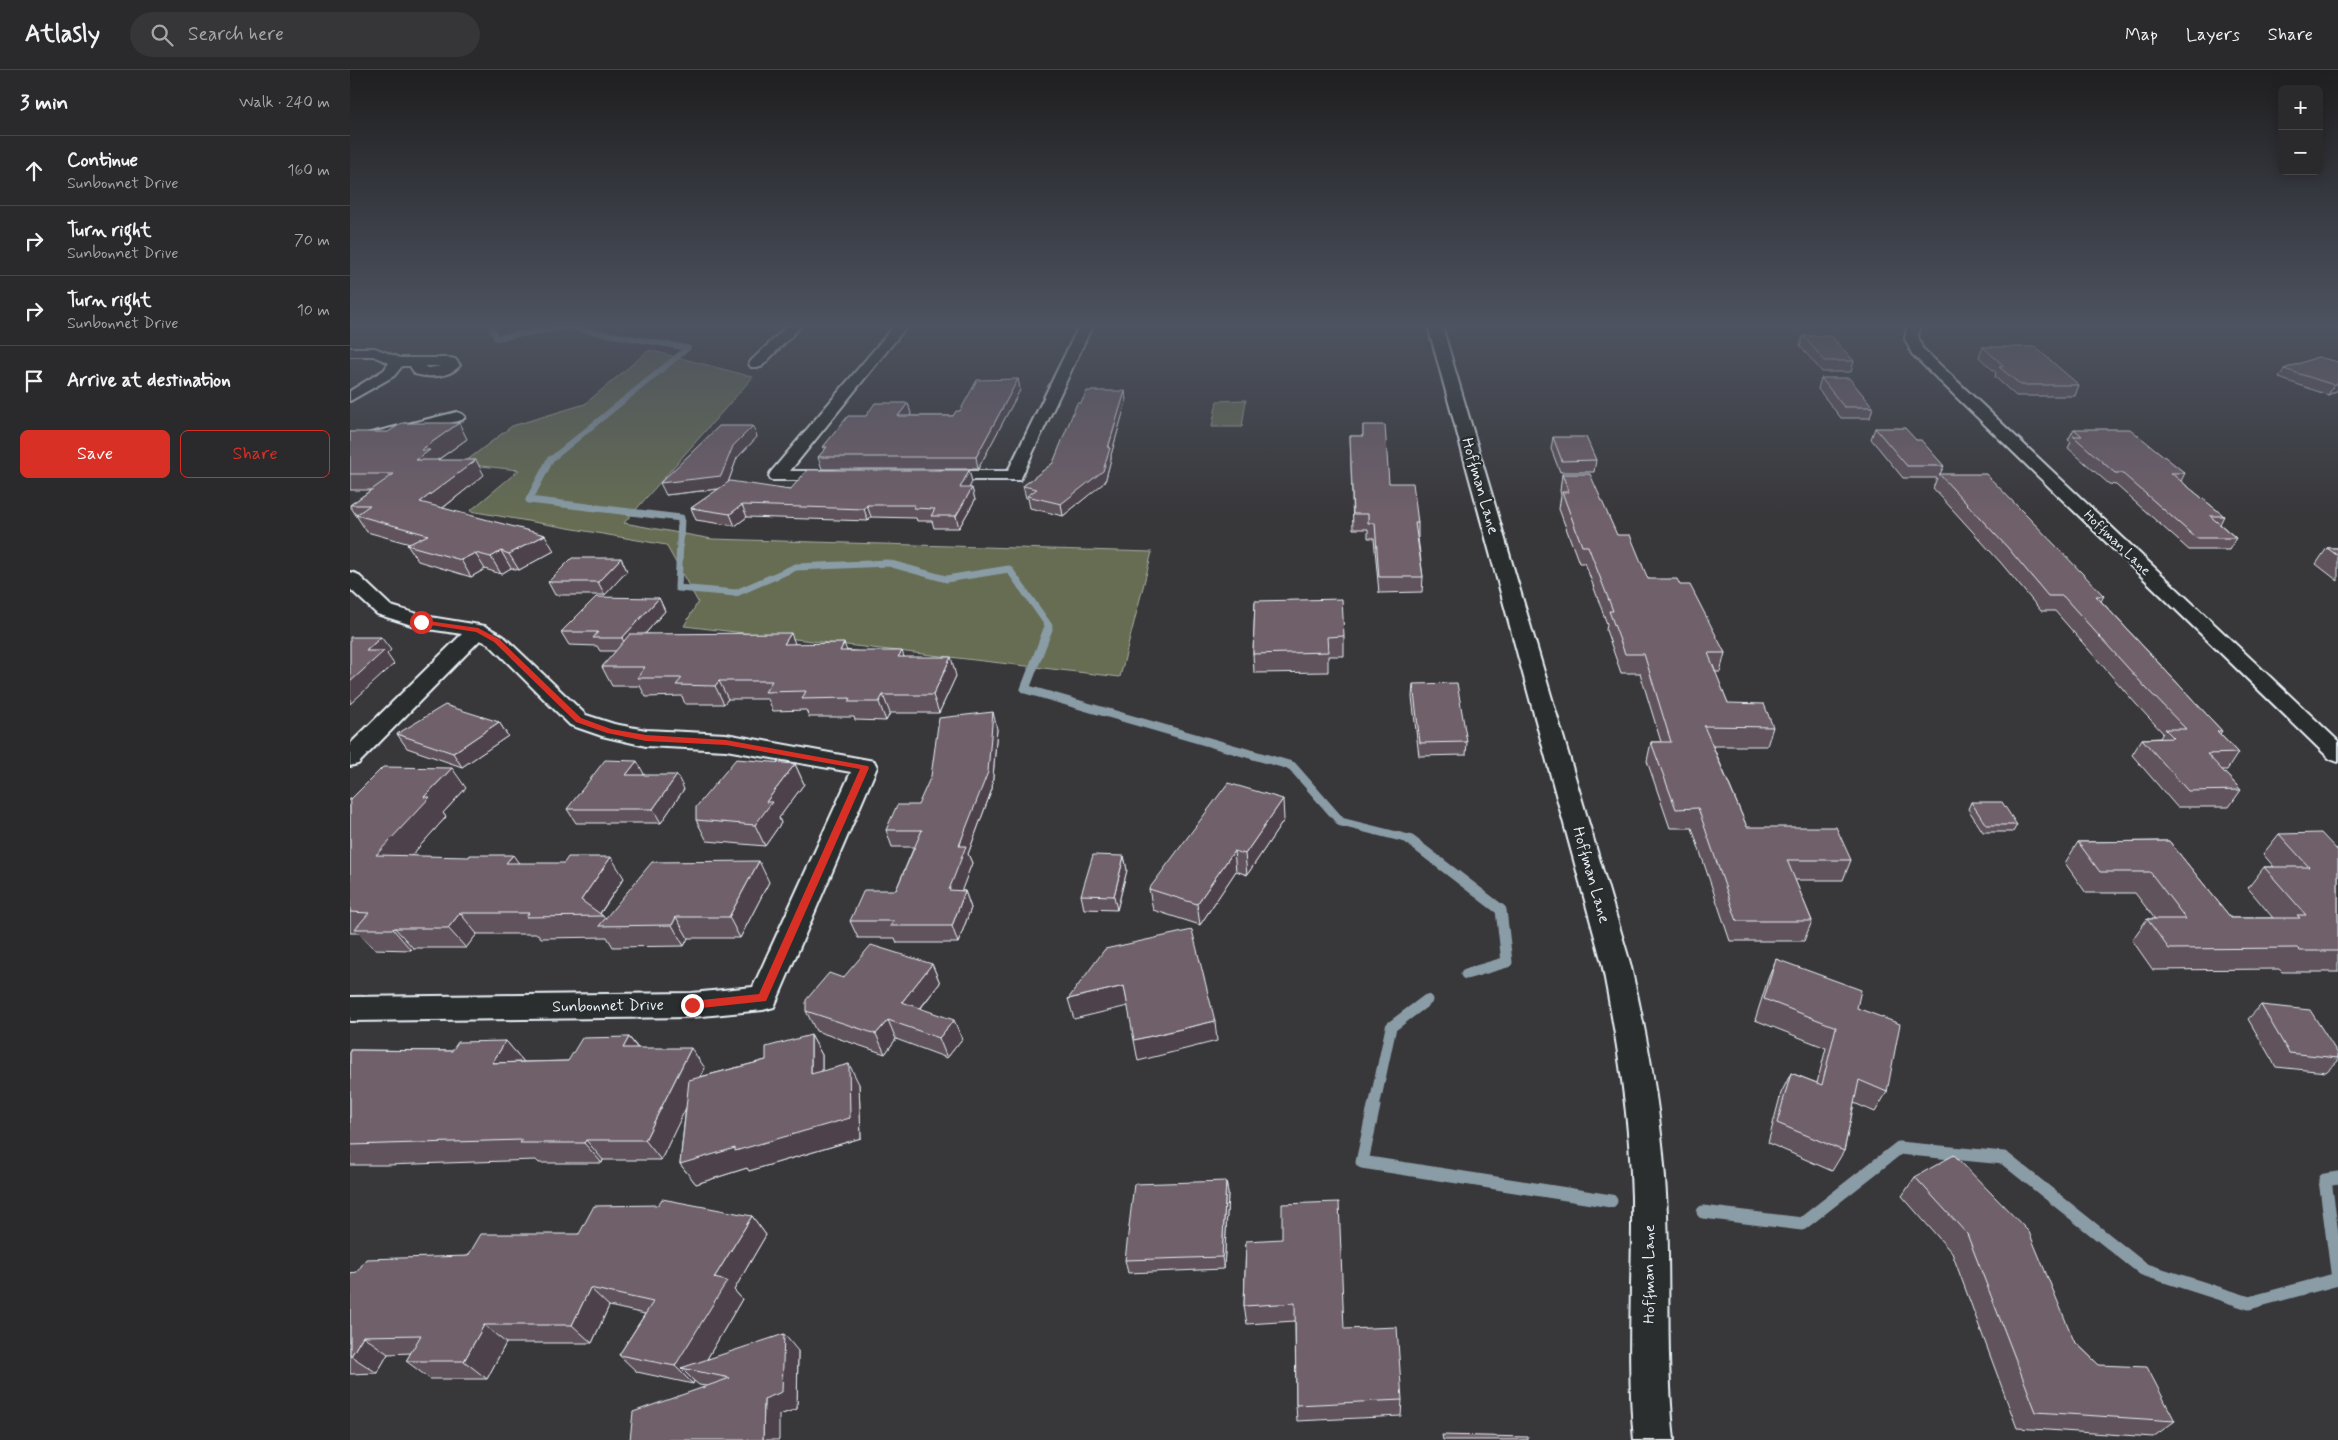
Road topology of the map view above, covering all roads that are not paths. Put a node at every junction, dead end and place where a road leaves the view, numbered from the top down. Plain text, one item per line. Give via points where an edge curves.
1 (361, 390) edge
2 (848, 390) edge
3 (1055, 390) edge
4 (1453, 390) edge
5 (1958, 390) edge
6 (350, 397) edge
7 (457, 417) dead end
8 (350, 439) edge
9 (846, 476) edge
10 (925, 476) edge
11 (351, 581) edge
12 (478, 630) junction
13 (2338, 754) edge
14 (350, 758) edge
15 (350, 1009) edge
16 (1654, 1440) edge

1 - 6 street
2 - 9 street via 777,476
3 - 10 street via 1014,476
4 - 16 street, Hoffman Lane via 1616,963 1631,1030 1644,1120 1649,1196 1649,1403
5 - 13 street, Hoffman Lane
7 - 8 street
11 - 12 street, Sunbonnet Drive via 384,610 398,616
12 - 14 street
12 - 15 street, Sunbonnet Drive via 496,640 578,720 646,738 726,742 865,768 763,998 692,1005

